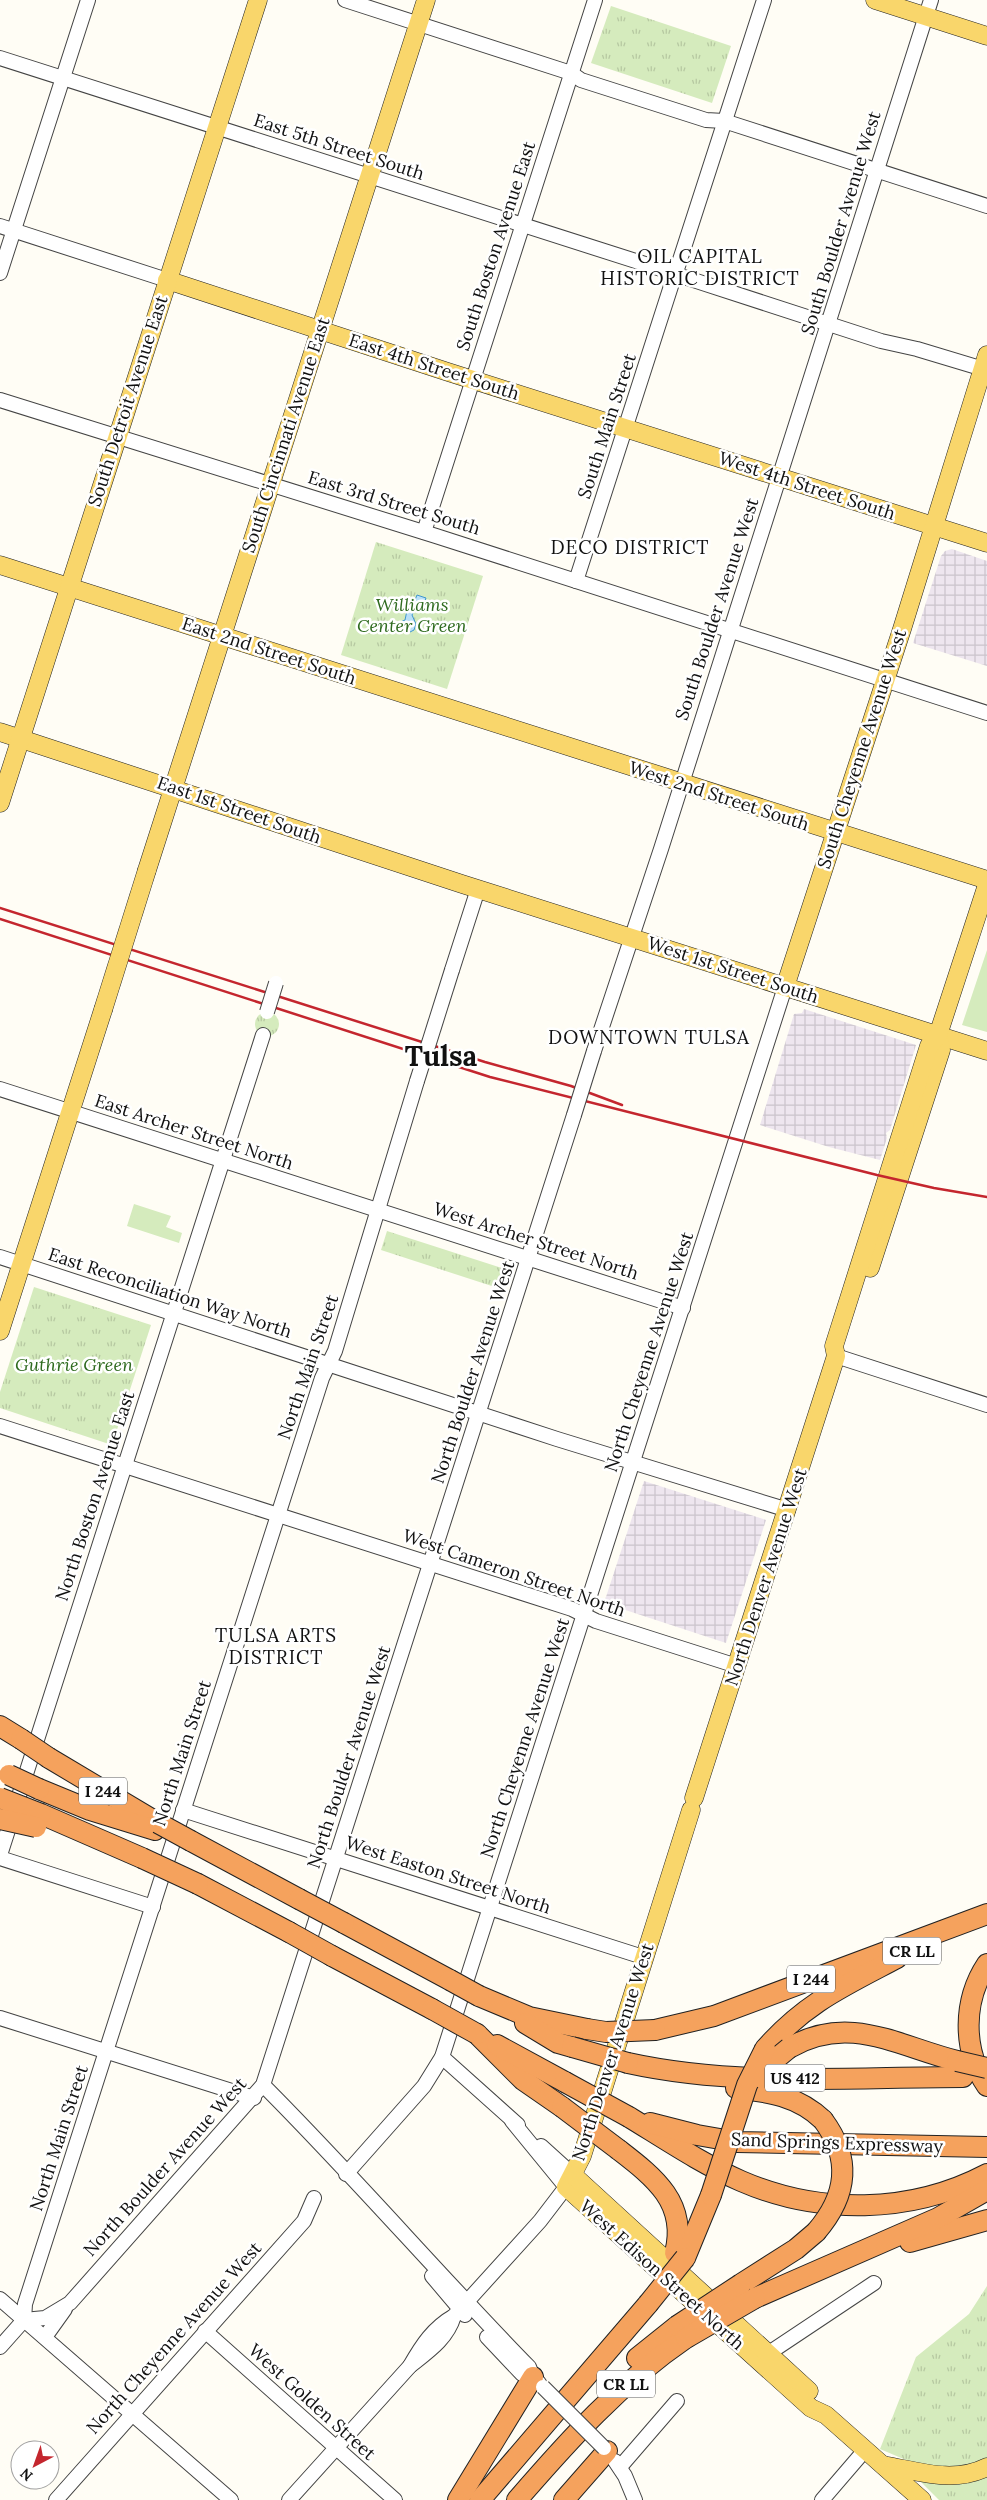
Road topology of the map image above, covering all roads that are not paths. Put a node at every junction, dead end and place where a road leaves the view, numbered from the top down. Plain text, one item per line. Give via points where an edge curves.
1 (88, 0) edge
2 (258, 0) edge
3 (345, 0) edge
4 (426, 0) edge
5 (595, 0) edge
6 (764, 0) edge
7 (875, 0) edge
8 (929, 8) edge
9 (418, 24) junction
10 (987, 36) edge
11 (0, 58) edge
12 (571, 73) junction
13 (63, 78) junction
14 (724, 121) junction
15 (217, 127) junction
16 (877, 170) junction
17 (370, 176) junction
18 (987, 206) edge
19 (523, 226) junction
20 (7, 228) edge
21 (0, 273) edge
22 (675, 274) junction
23 (167, 280) junction
24 (829, 324) junction
25 (320, 330) junction
26 (986, 365) edge
27 (473, 380) junction
28 (0, 400) edge
29 (627, 429) junction
30 (117, 437) junction
31 (780, 478) junction
32 (271, 484) junction
33 (933, 526) junction
34 (424, 532) junction
35 (987, 543) edge
36 (0, 565) edge
37 (576, 580) junction
38 (69, 587) junction
39 (729, 630) junction
40 (222, 636) junction
41 (885, 681) junction
42 (987, 713) edge
43 (0, 732) edge
44 (537, 737) joint
45 (20, 739) junction
46 (681, 784) junction
47 (173, 789) junction
48 (0, 803) edge
49 (836, 833) junction
50 (987, 880) edge
51 (987, 885) edge
52 (478, 888) junction
53 (632, 937) junction
54 (276, 983) dead end
55 (786, 987) junction
56 (267, 1012) dead end
57 (263, 1035) dead end
58 (938, 1035) junction
59 (987, 1051) edge
60 (0, 1089) edge
61 (70, 1112) junction
62 (574, 1115) joint
63 (735, 1143) joint
64 (224, 1160) junction
65 (377, 1210) junction
66 (0, 1257) edge
67 (529, 1258) junction
68 (21, 1264) junction
69 (683, 1308) junction
70 (174, 1314) junction
71 (0, 1331) edge
72 (836, 1356) junction
73 (328, 1365) junction
74 (987, 1405) edge
75 (479, 1413) junction
76 (0, 1426) edge
77 (634, 1463) junction
78 (125, 1467) junction
79 (788, 1510) junction
80 (279, 1514) junction
81 (431, 1564) junction
82 (584, 1615) junction
83 (737, 1666) junction
84 (0, 1726) edge
85 (5, 1772) edge
86 (0, 1798) edge
87 (183, 1810) junction
88 (0, 1818) edge
89 (39, 1821) junction
90 (157, 1827) junction
91 (0, 1857) edge
92 (336, 1859) junction
93 (153, 1907) junction
94 (490, 1908) junction
95 (987, 1914) edge
96 (965, 1923) junction
97 (644, 1957) junction
98 (987, 1964) edge
99 (479, 1996) junction
100 (0, 2018) edge
101 (477, 2034) junction
102 (107, 2053) junction
103 (442, 2057) junction
104 (628, 2063) junction
105 (987, 2068) edge
106 (960, 2069) junction
107 (987, 2076) edge
108 (263, 2085) junction
109 (987, 2086) edge
110 (254, 2098) junction
111 (739, 2112) junction
112 (629, 2117) junction
113 (987, 2147) edge
114 (346, 2174) junction
115 (569, 2181) junction
116 (985, 2181) edge
117 (314, 2198) dead end
118 (987, 2220) edge
119 (833, 2264) junction
120 (874, 2283) dead end
121 (0, 2299) edge
122 (70, 2303) junction
123 (648, 2304) junction
124 (460, 2309) junction
125 (24, 2320) junction
126 (205, 2331) junction
127 (682, 2332) junction
128 (45, 2337) junction
129 (0, 2347) edge
130 (763, 2356) junction
131 (538, 2382) junction
132 (677, 2401) dead end
133 (132, 2413) junction
134 (336, 2448) junction
135 (605, 2449) junction
136 (865, 2450) junction
137 (882, 2465) junction
138 (620, 2467) junction
139 (987, 2467) edge
140 (56, 2500) edge
141 (231, 2500) edge
142 (290, 2500) edge
143 (395, 2500) edge
144 (458, 2500) edge
145 (480, 2500) edge
146 (517, 2500) edge
147 (564, 2500) edge
148 (635, 2500) edge
149 (822, 2500) edge
150 (922, 2500) edge

1 - 13 street
2 - 15 main road, South Detroit Avenue East
3 - 9 street
4 - 9 main road, South Cincinnati Avenue East
5 - 12 street, South Boston Avenue East
6 - 14 street, South Main Street
7 - 8 main road
8 - 10 main road
8 - 16 street, South Boulder Avenue West
9 - 12 street
9 - 17 main road, South Cincinnati Avenue East
11 - 13 street, East 5th Street South
12 - 14 street via 596,75 709,112
12 - 19 street, South Boston Avenue East
13 - 15 street, East 5th Street South
13 - 20 street
14 - 16 street
14 - 22 street, South Main Street
15 - 17 street, East 5th Street South
15 - 23 main road, South Detroit Avenue East
16 - 18 street
16 - 24 street, South Boulder Avenue West
17 - 19 street, East 5th Street South
17 - 25 main road, South Cincinnati Avenue East
19 - 22 street, East 5th Street South
19 - 27 street, South Boston Avenue East
20 - 21 street
20 - 23 street, East 4th Street South
22 - 24 street, East 5th Street South
22 - 29 street, South Main Street
23 - 25 main road, East 4th Street South
23 - 30 main road, South Detroit Avenue East
24 - 26 street, East 5th Street South
24 - 31 street, South Boulder Avenue West
25 - 27 main road, East 4th Street South
25 - 32 main road, South Cincinnati Avenue East
26 - 33 main road, South Cheyenne Avenue West
27 - 29 main road, East 4th Street South
27 - 34 street, South Boston Avenue East
28 - 30 street, East 3rd Street South
29 - 31 main road, West 4th Street South
29 - 37 street, South Main Street
30 - 32 street, East 3rd Street South
30 - 38 main road, South Detroit Avenue East
31 - 33 main road, West 4th Street South
31 - 39 street, South Boulder Avenue West
32 - 34 street, East 3rd Street South
32 - 40 main road, South Cincinnati Avenue East
33 - 35 main road, West 4th Street South
33 - 41 main road, South Cheyenne Avenue West
34 - 37 street, East 3rd Street South
36 - 38 main road, East 2nd Street South
37 - 39 street, East 3rd Street South
38 - 40 main road, East 2nd Street South
38 - 45 main road, South Detroit Avenue East
39 - 41 street, East 3rd Street South
39 - 46 street, South Boulder Avenue West
40 - 44 main road, East 2nd Street South
40 - 47 main road, South Cincinnati Avenue East
41 - 42 street, East 3rd Street South
41 - 49 main road, South Cheyenne Avenue West
43 - 45 main road, East 1st Street South
44 - 46 main road, West 2nd Street South
45 - 47 main road, East 1st Street South
45 - 48 main road, South Detroit Avenue East
46 - 49 main road, West 2nd Street South
46 - 53 street, South Boulder Avenue West
47 - 52 main road, East 1st Street South
47 - 61 main road, South Cincinnati Avenue East, bridge
49 - 50 main road, West 2nd Street South
49 - 55 main road, South Cheyenne Avenue West
51 - 58 main road, North Denver Avenue West
52 - 53 main road, West 1st Street South
52 - 65 street, North Main Street, bridge
53 - 55 main road, West 1st Street South
53 - 62 street, South Boulder Avenue West, bridge
54 - 56 street, bridge
55 - 58 main road, West 1st Street South
55 - 63 street, South Cheyenne Avenue West
57 - 64 street, North Boston Avenue East
58 - 59 main road, West 1st Street South
58 - 72 main road, North Denver Avenue West via 929,1046 921,1091 834,1346
60 - 61 street, East Archer Street North
61 - 64 street, East Archer Street North
61 - 68 main road, South Cincinnati Avenue East
62 - 67 street, North Boulder Avenue West
63 - 69 street, North Cheyenne Avenue West
64 - 65 street, East Archer Street North
64 - 70 street, North Boston Avenue East
65 - 67 street, West Archer Street North
65 - 73 street, North Main Street
66 - 68 street, East Reconciliation Way North
67 - 69 street, West Archer Street North
67 - 75 street, North Boulder Avenue West
68 - 70 street, East Reconciliation Way North
68 - 71 main road, South Cincinnati Avenue East
69 - 77 street, North Cheyenne Avenue West
70 - 73 street, East Reconciliation Way North
70 - 78 street, North Boston Avenue East
72 - 74 street
72 - 79 main road, North Denver Avenue West
73 - 75 street, East Reconciliation Way North
73 - 80 street, North Main Street
75 - 77 street, East Reconciliation Way North
75 - 81 street, North Boulder Avenue West
76 - 78 street, West Cameron Street North
77 - 79 street, East Reconciliation Way North
77 - 82 street, North Cheyenne Avenue West
78 - 80 street, West Cameron Street North
78 - 91 street, North Boston Avenue East
79 - 83 main road, North Denver Avenue West
80 - 81 street, West Cameron Street North
80 - 87 street, North Main Street
81 - 82 street, West Cameron Street North
81 - 92 street, North Boulder Avenue West
82 - 83 street, West Cameron Street North
82 - 94 street, North Cheyenne Avenue West
83 - 97 main road, North Denver Avenue West
84 - 90 highway, I 244, bridge
85 - 90 highway, bridge via 90,1810
86 - 89 highway, I 244, bridge
87 - 92 street, West Easton Street North
87 - 93 street, North Main Street
88 - 89 highway, bridge
89 - 101 highway, I 244, bridge via 120,1847 198,1884
90 - 99 highway, I 244, bridge via 191,1841
91 - 93 street
92 - 94 street, West Easton Street North
92 - 108 street, North Boulder Avenue West
93 - 102 street, North Main Street
94 - 97 street, West Easton Street North
94 - 103 street, North Cheyenne Avenue West
95 - 96 highway, I 244
96 - 99 highway, I 244, bridge via 724,2013 655,2030 587,2030 529,2017
96 - 111 highway, CR LL, bridge via 815,2003 785,2027 765,2050 746,2085
97 - 115 main road, North Denver Avenue West via 582,2156
98 - 109 highway via 972,1997 968,2027 974,2060
99 - 104 highway, US 412, bridge via 558,2043
100 - 102 street
101 - 112 highway, I 244, bridge
101 - 123 highway, bridge via 523,2080 650,2174 664,2191 677,2226 677,2245 670,2268
102 - 110 street
102 - 125 street, North Main Street via 25,2304
103 - 114 street, North Cheyenne Avenue West via 424,2086
103 - 115 street, West Edison Street North via 512,2120
104 - 106 highway, US 412 via 669,2071 742,2078
104 - 127 highway, bridge via 676,2079 782,2095 810,2108 823,2120 840,2149 842,2175 838,2200 816,2232 796,2249 741,2284
105 - 106 highway, bridge
106 - 107 highway, US 412
106 - 111 highway, bridge via 861,2032 822,2034 789,2048 764,2069
108 - 110 street, North Boulder Avenue West
108 - 114 street
110 - 122 street, North Boulder Avenue West
111 - 123 highway, CR LL, bridge via 694,2242
112 - 113 highway, Sand Springs Expressway via 737,2142
112 - 116 highway, I 244 via 739,2180 810,2202 890,2204
114 - 124 street via 406,2238 425,2268
115 - 124 street, North Denver Avenue West via 540,2221
115 - 130 main road, West Edison Street North
116 - 119 highway via 938,2218
117 - 126 street, North Cheyenne Avenue West via 304,2221
118 - 119 highway
119 - 127 highway, bridge
120 - 130 street
121 - 125 street
122 - 125 street, North Boulder Avenue West via 45,2318
122 - 128 street
123 - 145 highway, CR LL
124 - 131 street via 529,2367
124 - 134 street, North Denver Avenue West via 425,2340 410,2366
125 - 128 street
125 - 129 street
126 - 133 street, North Cheyenne Avenue West
126 - 134 street, West Golden Street
127 - 146 highway via 628,2366
128 - 133 street
130 - 136 main road, West Edison Street North via 811,2408 826,2415
131 - 135 street, bridge
131 - 144 highway
132 - 138 street
133 - 140 street, North Cheyenne Avenue West
133 - 141 street
134 - 142 street, North Denver Avenue West
134 - 143 street, West Golden Street
135 - 138 street
135 - 147 highway
136 - 137 main road, West Edison Street North
136 - 149 street
137 - 139 main road via 959,2476
137 - 150 main road, West Edison Street North
138 - 148 street

